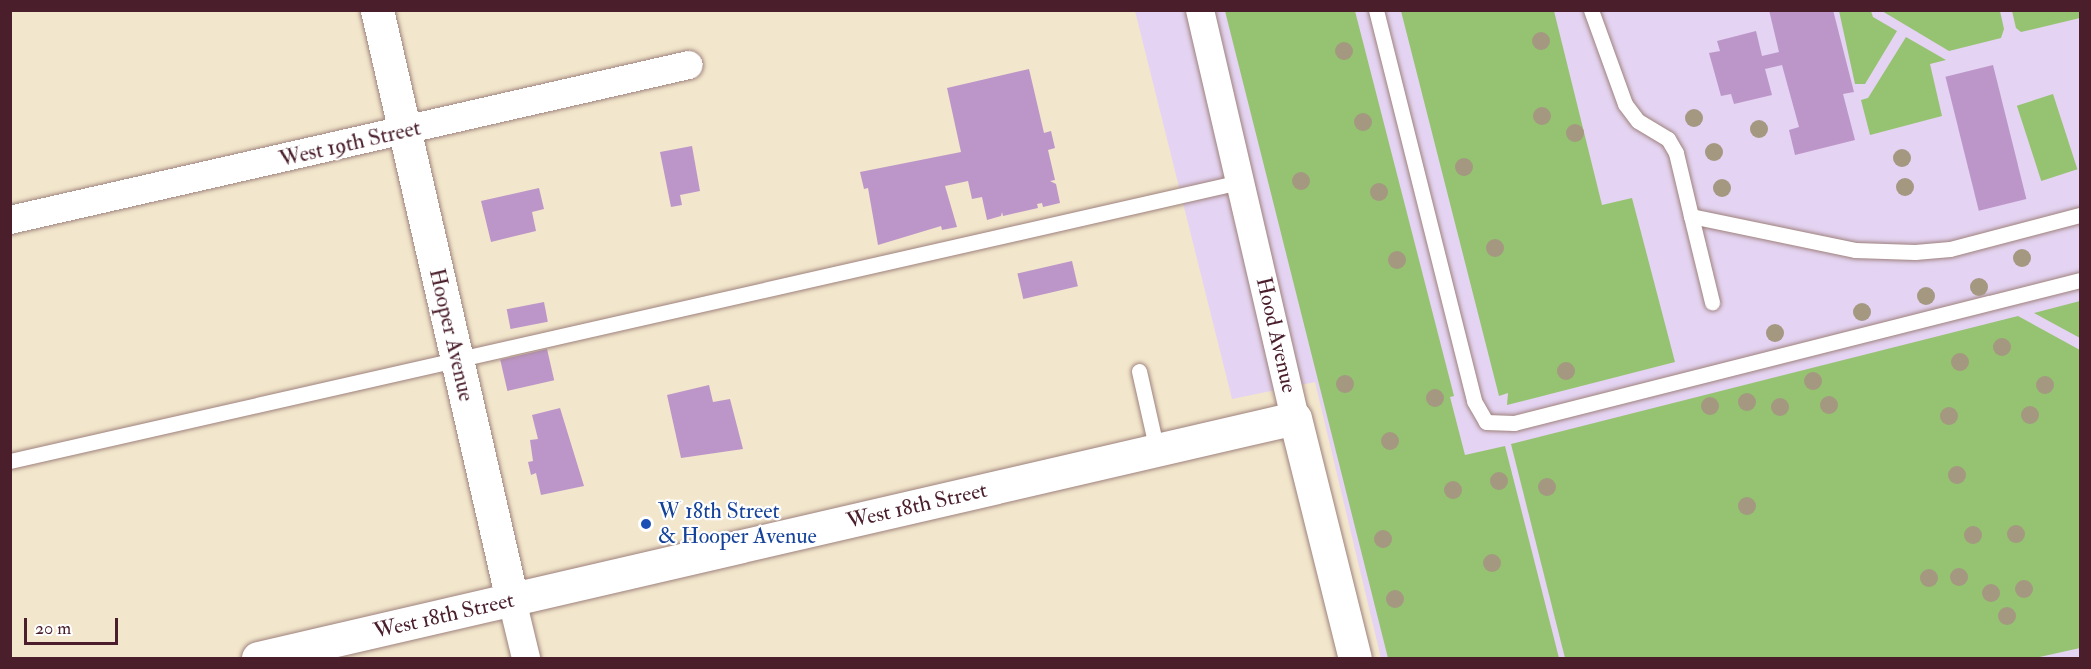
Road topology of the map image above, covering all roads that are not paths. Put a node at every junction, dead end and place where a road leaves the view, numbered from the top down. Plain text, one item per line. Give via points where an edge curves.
1 (377, 10) edge
2 (1200, 10) edge
3 (1376, 10) edge
4 (1591, 10) edge
5 (689, 65) dead end
6 (404, 132) junction
7 (1240, 182) junction
8 (2080, 215) edge
9 (1691, 216) junction
10 (10, 220) edge
11 (2080, 280) edge
12 (1712, 302) dead end
13 (457, 358) junction
14 (1139, 371) dead end
15 (1295, 418) junction
16 (1157, 451) junction
17 (10, 461) edge
18 (512, 600) junction
19 (258, 658) edge
20 (526, 658) edge
21 (1353, 658) edge

1 - 6 street, Hooper Avenue
2 - 7 street, Hood Avenue
3 - 11 lane via 1474,401 1486,422 1514,423
4 - 9 lane via 1625,104 1638,121 1668,139 1676,153
5 - 6 street, West 19th Street
6 - 10 street, West 19th Street
6 - 13 street, Hooper Avenue
7 - 13 lane
7 - 15 street, Hood Avenue
8 - 9 lane via 1950,249 1914,252 1855,250
9 - 12 lane
13 - 17 lane
13 - 18 street, Hooper Avenue
14 - 16 lane
15 - 16 street, West 18th Street
15 - 21 street, Hood Avenue
16 - 18 street, West 18th Street
18 - 19 street, West 18th Street
18 - 20 street, Hooper Avenue

